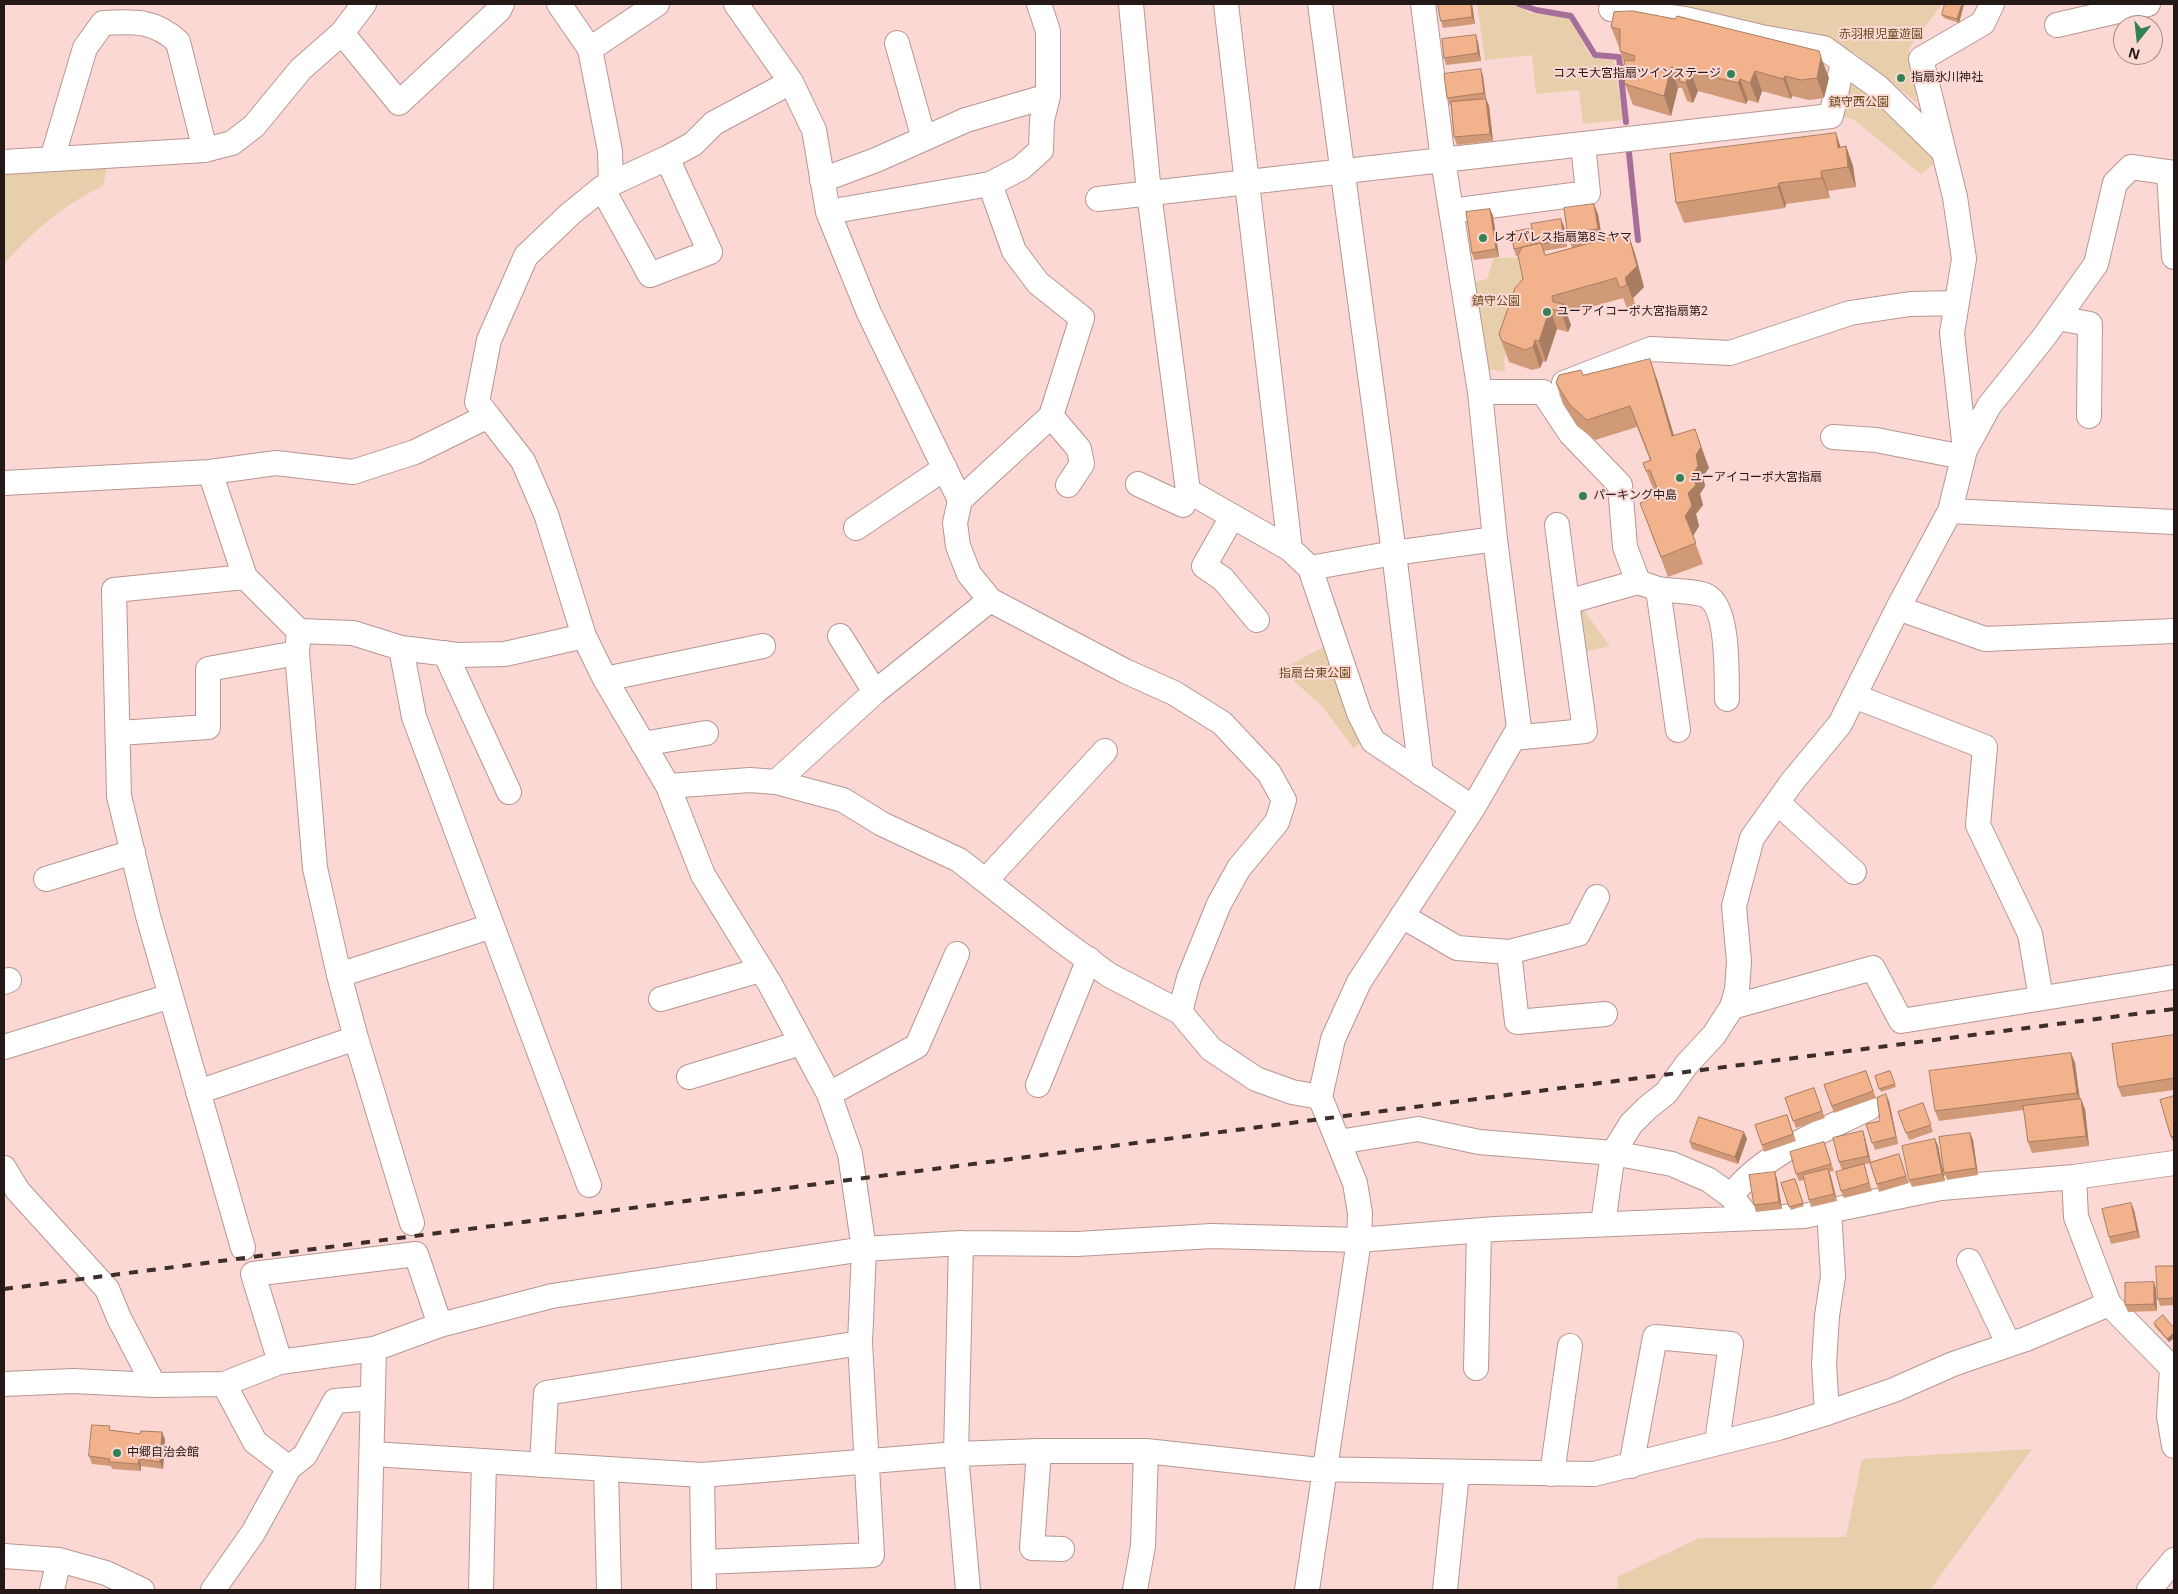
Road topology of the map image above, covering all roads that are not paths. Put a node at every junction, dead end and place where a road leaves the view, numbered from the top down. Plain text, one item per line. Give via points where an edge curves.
1 (364, 4) edge
2 (502, 4) edge
3 (559, 4) edge
4 (657, 4) edge
5 (736, 4) edge
6 (1039, 4) edge
7 (1131, 4) edge
8 (1226, 4) edge
9 (1320, 4) edge
10 (1423, 4) edge
11 (1992, 4) edge
12 (2148, 4) edge
13 (1611, 9) dead end
14 (2057, 25) dead end
15 (342, 33) junction
16 (897, 43) dead end
17 (590, 49) junction
18 (1843, 62) junction
19 (792, 82) junction
20 (1048, 96) junction
21 (924, 139) junction
22 (1582, 144) junction
23 (205, 150) junction
24 (1943, 151) junction
25 (667, 158) junction
26 (52, 159) junction
27 (1443, 160) junction
28 (4, 162) edge
29 (1344, 171) junction
30 (2172, 172) edge
31 (822, 180) junction
32 (1247, 182) junction
33 (990, 184) junction
34 (606, 186) junction
35 (1149, 193) junction
36 (1098, 199) dead end
37 (1451, 211) junction
38 (828, 212) junction
39 (2174, 257) edge
40 (1956, 303) junction
41 (2058, 318) junction
42 (1480, 392) junction
43 (1543, 392) junction
44 (488, 416) junction
45 (1052, 416) junction
46 (2089, 416) dead end
47 (1833, 437) dead end
48 (1964, 454) junction
49 (945, 468) junction
50 (210, 472) junction
51 (4, 483) edge
52 (1138, 484) dead end
53 (1068, 485) dead end
54 (1188, 490) junction
55 (960, 500) junction
56 (1950, 511) junction
57 (1232, 517) junction
58 (2174, 522) edge
59 (1557, 525) dead end
60 (856, 528) dead end
61 (1495, 539) junction
62 (1290, 549) junction
63 (1394, 553) junction
64 (1310, 568) junction
65 (245, 577) junction
66 (1648, 586) junction
67 (990, 600) junction
68 (1567, 602) junction
69 (1898, 608) junction
70 (1258, 620) dead end
71 (2174, 631) edge
72 (584, 636) junction
73 (840, 636) dead end
74 (298, 642) junction
75 (763, 646) dead end
76 (401, 648) junction
77 (445, 654) junction
78 (605, 679) junction
79 (875, 692) junction
80 (1854, 696) junction
81 (1727, 699) dead end
82 (1678, 730) dead end
83 (119, 733) junction
84 (706, 733) dead end
85 (1513, 738) junction
86 (643, 744) junction
87 (1105, 751) dead end
88 (1420, 774) junction
89 (776, 782) junction
90 (668, 786) junction
91 (509, 792) dead end
92 (1778, 803) junction
93 (1472, 808) junction
94 (133, 852) junction
95 (1854, 872) dead end
96 (46, 879) dead end
97 (986, 880) junction
98 (1597, 897) dead end
99 (1402, 916) junction
100 (492, 926) junction
101 (1510, 952) junction
102 (957, 954) dead end
103 (1088, 959) junction
104 (760, 970) junction
105 (339, 975) junction
106 (2174, 976) edge
107 (171, 996) junction
108 (2041, 998) junction
109 (661, 999) dead end
110 (1732, 1007) junction
111 (1180, 1012) junction
112 (1605, 1014) dead end
113 (356, 1038) junction
114 (801, 1043) junction
115 (4, 1047) edge
116 (689, 1077) dead end
117 (1038, 1085) dead end
118 (198, 1092) junction
119 (829, 1094) junction
120 (1320, 1097) junction
121 (1869, 1108) dead end
122 (1339, 1142) junction
123 (1613, 1153) junction
124 (2174, 1163) edge
125 (4, 1168) edge
126 (2074, 1177) junction
127 (589, 1185) dead end
128 (1731, 1196) junction
129 (1829, 1211) junction
130 (1749, 1218) junction
131 (412, 1224) dead end
132 (1603, 1224) junction
133 (1479, 1231) junction
134 (1359, 1240) junction
135 (961, 1243) junction
136 (243, 1248) dead end
137 (864, 1249) junction
138 (1969, 1261) dead end
139 (2109, 1304) junction
140 (440, 1325) junction
141 (860, 1343) junction
142 (2009, 1345) junction
143 (1570, 1346) dead end
144 (374, 1349) junction
145 (280, 1362) junction
146 (1476, 1368) dead end
147 (2173, 1369) edge
148 (4, 1384) edge
149 (224, 1384) junction
150 (154, 1385) junction
151 (373, 1398) junction
152 (1827, 1413) junction
153 (1718, 1442) junction
154 (2174, 1446) edge
155 (1039, 1451) junction
156 (1146, 1451) junction
157 (373, 1454) junction
158 (956, 1454) junction
159 (484, 1461) junction
160 (867, 1461) junction
161 (542, 1465) junction
162 (1631, 1466) junction
163 (289, 1468) junction
164 (606, 1469) junction
165 (1324, 1469) junction
166 (1457, 1473) junction
167 (1552, 1474) junction
168 (702, 1475) junction
169 (1062, 1549) dead end
170 (4, 1556) edge
171 (59, 1560) junction
172 (2174, 1560) edge
173 (704, 1562) junction
174 (52, 1590) edge
175 (142, 1590) edge
176 (213, 1590) edge
177 (368, 1590) edge
178 (481, 1590) edge
179 (609, 1590) edge
180 (704, 1590) edge
181 (968, 1590) edge
182 (1135, 1590) edge
183 (1308, 1590) edge
184 (1445, 1590) edge
185 (2149, 1590) edge

1 - 15 street
2 - 15 street via 399,102
3 - 17 street
4 - 17 street
5 - 19 street
6 - 20 street via 1048,31
7 - 35 street
8 - 32 street
9 - 29 street
10 - 27 street
11 - 24 street via 1983,22 1921,59
12 - 14 street
13 - 18 street via 1685,19 1824,48
15 - 23 street via 301,69 254,126 232,143
16 - 21 street
17 - 34 street via 610,150
18 - 22 street via 1831,116
18 - 24 street via 1878,87
19 - 25 street via 714,123 693,144
19 - 31 street via 814,130
20 - 21 street via 966,120
20 - 33 street via 1042,120 1041,150 1021,168
21 - 31 street
22 - 27 street
22 - 37 street via 1588,193
23 - 26 street
23 - 26 street via 178,42 152,24 124,21 103,23 85,48
24 - 40 street via 1964,259
25 - 34 street
25 - 34 street via 710,252 650,275
26 - 28 street
27 - 29 street
27 - 37 street
29 - 32 street
29 - 63 street
30 - 39 street
30 - 41 street via 2131,167 2115,183 2096,264
31 - 38 street
32 - 35 street
32 - 62 street
33 - 38 street
33 - 45 street via 1014,251 1038,283 1082,318
34 - 44 street via 570,214 526,256 489,340 477,402
35 - 36 street
35 - 54 street
37 - 42 street
38 - 49 street via 870,314
40 - 43 street via 1910,304 1850,313 1730,353 1651,349
40 - 48 street via 1952,333
41 - 46 street via 2090,324
41 - 48 street via 1990,406
42 - 43 street
42 - 61 street
43 - 66 street via 1571,434 1620,485 1625,547
44 - 50 street via 415,452 353,472 276,463
44 - 72 street via 523,461 546,514
45 - 53 street via 1079,449 1082,464
45 - 55 street
47 - 48 street via 1876,440
48 - 56 street
49 - 55 street
49 - 60 street
50 - 51 street
50 - 65 street
52 - 54 street via 1183,505
54 - 57 street
55 - 67 street via 955,523 958,546 969,574
56 - 58 street
56 - 69 street
57 - 62 street
57 - 70 street via 1204,566 1222,579
59 - 68 street
61 - 63 street
61 - 85 street via 1519,728
62 - 64 street
63 - 64 street
63 - 88 street
64 - 88 street via 1359,713 1373,741
65 - 74 street
65 - 83 street via 114,590
66 - 68 street
66 - 81 street via 1706,596 1716,604 1724,633
66 - 82 street
67 - 79 street
67 - 111 street via 1174,693 1222,723 1269,773 1284,800 1277,822 1240,868 1219,904 1189,978
68 - 85 street via 1585,731
69 - 71 street via 1985,639
69 - 80 street
72 - 77 street via 505,654
72 - 78 street
73 - 79 street
74 - 76 street via 352,634
74 - 83 street via 208,669 208,727
74 - 105 street via 315,868
75 - 78 street
76 - 77 street
76 - 100 street via 414,718
77 - 91 street
78 - 86 street
79 - 89 street
80 - 92 street via 1840,724
80 - 108 street via 1985,747 1978,824 2030,934
83 - 94 street via 119,796
84 - 86 street
85 - 93 street
86 - 90 street
87 - 97 street
88 - 93 street
89 - 90 street via 750,780
89 - 97 street via 843,800 882,824 959,860
90 - 104 street via 703,876
92 - 95 street
92 - 110 street via 1752,838 1734,906 1739,962 1738,990
93 - 99 street
94 - 96 street
94 - 107 street
97 - 103 street
98 - 101 street via 1578,934
99 - 101 street via 1457,948
99 - 120 street via 1346,1008 1333,1038
100 - 105 street
100 - 127 street
101 - 112 street via 1517,1022
102 - 119 street via 917,1046
103 - 111 street via 1109,975
103 - 117 street
104 - 109 street
104 - 114 street
105 - 113 street
106 - 108 street
107 - 115 street
107 - 118 street
108 - 110 street via 1901,1021 1873,968
110 - 123 street via 1714,1035 1666,1093 1631,1124
111 - 120 street via 1211,1049 1256,1079 1292,1092
113 - 118 street
113 - 131 street
114 - 116 street
114 - 119 street
118 - 136 street
119 - 137 street via 850,1154
120 - 122 street
121 - 128 street via 1783,1152 1743,1180
122 - 123 street via 1418,1129 1479,1142
122 - 134 street via 1355,1184 1360,1213
123 - 128 street via 1672,1164 1709,1180
123 - 132 street
124 - 126 street
125 - 150 street via 18,1191 107,1289
126 - 129 street via 1941,1188
126 - 139 street via 2076,1217
128 - 130 street
129 - 130 street via 1804,1216
129 - 152 street via 1833,1276 1824,1364
130 - 132 street
132 - 133 street
133 - 134 street
133 - 146 street
134 - 135 street via 1212,1236 1077,1244
134 - 165 street
135 - 137 street
135 - 158 street
137 - 140 street via 552,1296
137 - 141 street
138 - 142 street
139 - 142 street
139 - 147 street
140 - 144 street
140 - 145 street via 416,1254 254,1274
141 - 160 street
141 - 161 street via 546,1393
142 - 152 street
143 - 167 street
144 - 145 street
144 - 151 street
145 - 149 street
147 - 154 street via 2169,1416
148 - 150 street via 73,1381
149 - 150 street
149 - 163 street via 255,1442
151 - 157 street
151 - 163 street via 335,1401 305,1456
152 - 153 street
153 - 162 street
153 - 162 street via 1731,1344 1655,1337
155 - 156 street
155 - 158 street
155 - 169 street via 1032,1548
156 - 165 street
156 - 182 street via 1143,1546
157 - 159 street
157 - 177 street
158 - 160 street
158 - 181 street
159 - 161 street
159 - 178 street
160 - 168 street
160 - 173 street via 872,1555
161 - 164 street
162 - 167 street via 1594,1474
163 - 176 street via 253,1532
164 - 168 street
164 - 179 street
165 - 166 street
165 - 183 street
166 - 167 street
166 - 184 street
168 - 173 street
170 - 171 street
171 - 174 street
171 - 175 street via 106,1573
172 - 185 street
173 - 180 street

